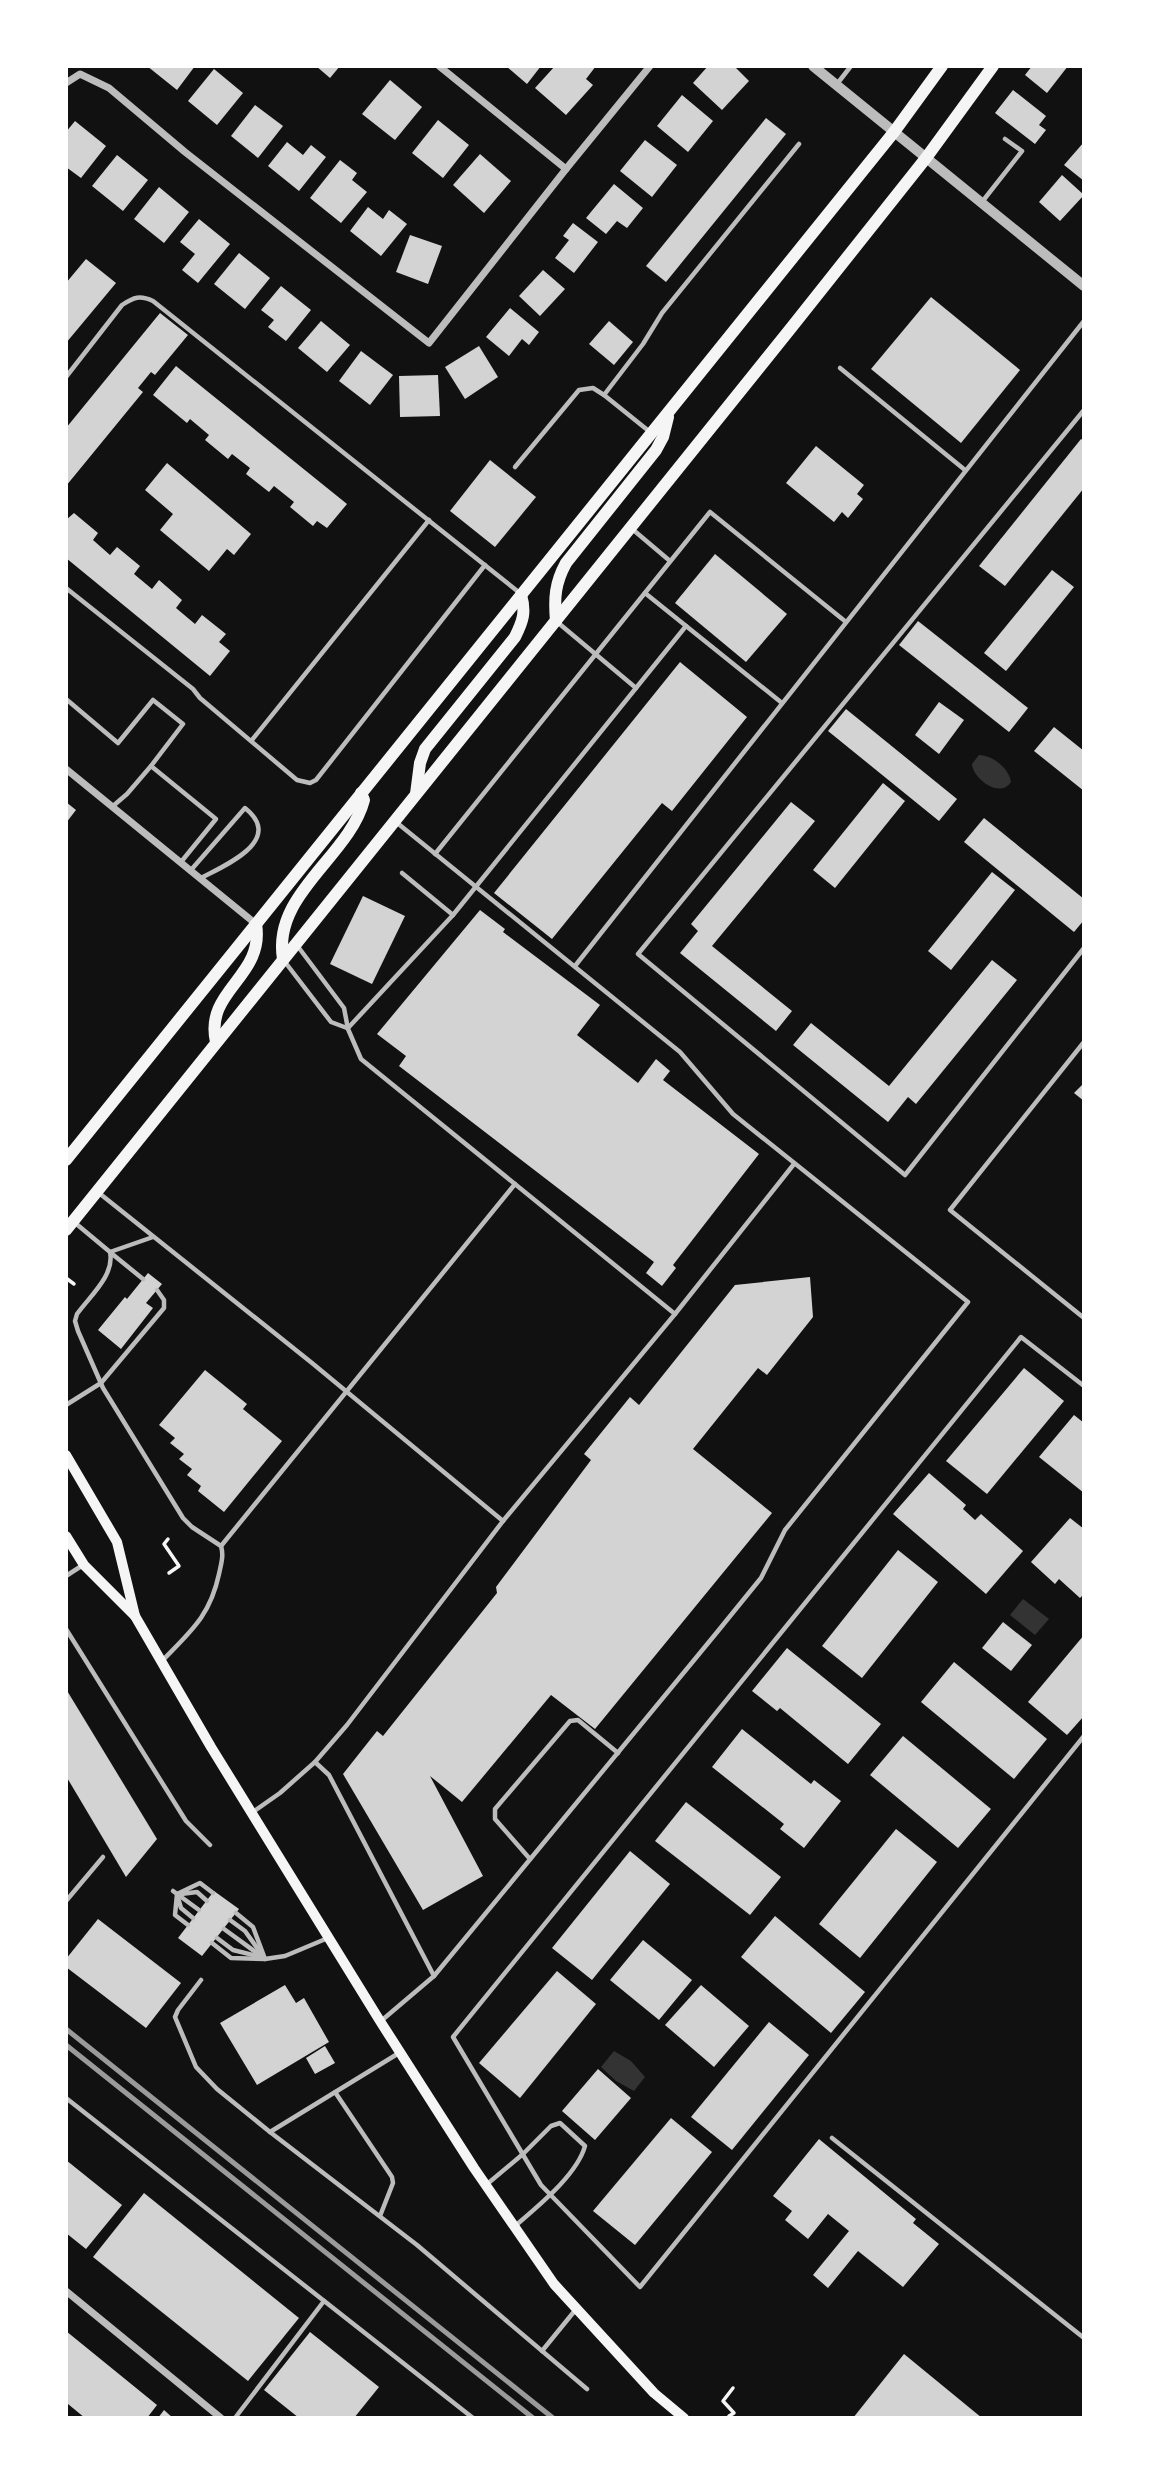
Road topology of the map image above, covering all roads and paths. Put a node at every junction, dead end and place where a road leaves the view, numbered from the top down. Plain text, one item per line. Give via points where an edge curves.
1 (439, 66) edge
2 (650, 66) edge
3 (813, 66) edge
4 (851, 66) edge
5 (943, 66) edge
6 (993, 66) edge
7 (66, 83) edge
8 (836, 85) junction
9 (894, 132) junction
10 (1005, 139) dead end
11 (799, 144) dead end
12 (926, 158) junction
13 (566, 169) junction
14 (981, 203) junction
15 (1083, 286) edge
16 (1083, 321) edge
17 (840, 368) dead end
18 (66, 377) edge
19 (604, 395) junction
20 (670, 410) junction
21 (1083, 410) edge
22 (652, 433) junction
23 (514, 467) dead end
24 (965, 471) junction
25 (429, 520) junction
26 (630, 528) junction
27 (670, 561) junction
28 (485, 565) junction
29 (66, 588) edge
30 (645, 593) junction
31 (521, 595) junction
32 (556, 621) junction
33 (846, 622) junction
34 (686, 626) junction
35 (596, 654) junction
36 (636, 688) junction
37 (66, 699) edge
38 (782, 703) junction
39 (252, 740) junction
40 (151, 766) junction
41 (66, 769) edge
42 (361, 793) junction
43 (416, 794) junction
44 (113, 806) junction
45 (395, 821) junction
46 (435, 853) junction
47 (181, 862) junction
48 (191, 870) junction
49 (402, 873) dead end
50 (201, 878) junction
51 (476, 886) junction
52 (453, 915) junction
53 (256, 923) junction
54 (295, 944) junction
55 (1083, 948) edge
56 (283, 959) junction
57 (575, 966) junction
58 (348, 1029) junction
59 (216, 1042) junction
60 (1083, 1042) edge
61 (66, 1160) edge
62 (794, 1164) junction
63 (515, 1184) junction
64 (96, 1192) junction
65 (70, 1226) edge
66 (154, 1237) junction
67 (110, 1252) junction
68 (66, 1278) edge
69 (143, 1279) dead end
70 (74, 1284) dead end
71 (157, 1290) dead end
72 (675, 1314) junction
73 (1083, 1318) edge
74 (101, 1383) junction
75 (1083, 1386) edge
76 (346, 1391) junction
77 (66, 1405) edge
78 (66, 1455) edge
79 (503, 1521) junction
80 (66, 1536) edge
81 (168, 1539) dead end
82 (221, 1546) junction
83 (84, 1565) junction
84 (169, 1573) dead end
85 (66, 1576) edge
86 (135, 1616) junction
87 (66, 1629) edge
88 (162, 1661) junction
89 (1083, 1736) edge
90 (618, 1753) junction
91 (315, 1762) junction
92 (252, 1812) junction
93 (210, 1845) dead end
94 (103, 1857) dead end
95 (530, 1859) junction
96 (175, 1893) junction
97 (213, 1893) dead end
98 (207, 1901) dead end
99 (66, 1902) edge
100 (199, 1910) dead end
101 (236, 1913) dead end
102 (193, 1918) dead end
103 (230, 1920) dead end
104 (188, 1925) dead end
105 (224, 1929) dead end
106 (217, 1938) dead end
107 (329, 1938) junction
108 (212, 1944) dead end
109 (265, 1959) junction
110 (434, 1976) junction
111 (201, 1980) dead end
112 (380, 2021) junction
113 (400, 2053) junction
114 (335, 2092) junction
115 (66, 2098) edge
116 (270, 2132) junction
117 (832, 2138) dead end
118 (523, 2154) junction
119 (486, 2185) junction
120 (551, 2195) junction
121 (380, 2216) junction
122 (515, 2227) junction
123 (66, 2291) edge
124 (324, 2301) junction
125 (577, 2308) junction
126 (1083, 2337) edge
127 (542, 2351) junction
128 (733, 2388) dead end
129 (587, 2389) dead end
130 (729, 2416) dead end
131 (220, 2417) edge
132 (236, 2417) edge
133 (472, 2417) edge
134 (684, 2417) edge

1 - 13 street
2 - 13 street
3 - 8 street
4 - 8 lane
5 - 9 main road
6 - 12 main road
7 - 13 street via 80,74 109,88 429,343
8 - 9 street
9 - 12 street
9 - 20 main road
10 - 14 lane via 1022,151
11 - 19 lane via 662,313
12 - 14 street
12 - 26 main road
14 - 15 street
16 - 24 lane
17 - 24 lane
18 - 25 lane via 122,305 143,296
19 - 22 lane
19 - 23 lane via 593,388 579,390
20 - 22 main road
20 - 32 main road via 656,450 559,575 554,594
21 - 55 lane via 638,954 905,1175
22 - 31 main road
24 - 33 lane
25 - 28 lane
25 - 39 lane
26 - 27 lane
26 - 32 main road
27 - 30 lane
27 - 33 lane via 710,512
28 - 31 lane
28 - 39 lane via 316,780 301,782
29 - 39 lane
30 - 34 lane
30 - 35 lane
31 - 42 main road
31 - 43 main road via 525,609 515,637 425,749
32 - 35 lane
32 - 43 main road
33 - 38 lane
34 - 36 lane
34 - 38 lane
35 - 36 lane
35 - 46 lane
36 - 51 lane
37 - 40 lane via 118,743 153,700 183,724
38 - 57 lane
40 - 44 lane
40 - 47 lane via 216,819
41 - 44 street
42 - 53 main road
42 - 56 main road via 364,800 357,821 291,908 280,944
43 - 45 main road
44 - 47 street
45 - 46 lane
45 - 54 main road
46 - 51 lane
47 - 48 street
48 - 50 street
48 - 50 lane via 245,808 253,814 259,835 251,847
49 - 52 lane
50 - 53 street
51 - 52 lane
51 - 57 lane
52 - 58 lane
53 - 59 main road via 259,939 250,964 216,1013
53 - 61 main road
54 - 56 main road
54 - 58 lane via 344,1008
56 - 58 lane via 331,1022
56 - 59 main road
57 - 62 lane via 680,1052 733,1114
58 - 63 lane via 361,1059
59 - 64 main road
60 - 73 lane via 950,1210
62 - 72 lane
62 - 90 lane via 968,1302 785,1530 761,1578
63 - 72 lane
63 - 76 lane
64 - 65 main road
64 - 66 lane
65 - 67 lane
66 - 67 lane
66 - 76 lane
67 - 69 lane
67 - 74 lane via 109,1271 75,1321
68 - 70 path
71 - 74 lane via 164,1308
72 - 79 lane
74 - 77 lane
74 - 82 lane via 183,1518
75 - 118 lane via 1021,1337 453,2037
76 - 79 lane
76 - 82 lane
78 - 86 main road via 117,1542
79 - 91 lane
80 - 83 main road
81 - 84 path via 164,1544 179,1566
82 - 88 lane via 214,1595 202,1619
83 - 85 lane
83 - 86 main road
86 - 88 main road
87 - 93 lane via 186,1821
88 - 92 main road
89 - 120 lane via 640,2287
90 - 95 lane
90 - 95 lane via 578,1720 570,1721 495,1809 495,1819
91 - 92 lane
91 - 110 lane via 330,1775
92 - 107 main road
94 - 99 lane
95 - 110 lane
96 - 97 lane via 200,1883
96 - 98 lane via 197,1892
96 - 100 lane
96 - 102 lane via 181,1908
96 - 104 lane via 176,1915
101 - 109 lane via 253,1927
103 - 109 lane via 245,1931
105 - 109 lane
106 - 109 lane via 233,1950
107 - 109 lane
107 - 112 main road
108 - 109 lane via 231,1958
110 - 112 lane
111 - 116 lane via 175,2017 196,2067
112 - 113 main road
113 - 114 lane
113 - 119 main road
114 - 116 lane
114 - 121 lane via 392,2176
115 - 124 lane
116 - 121 lane
117 - 126 lane
118 - 119 lane
118 - 120 lane
118 - 120 lane via 560,2123 585,2146
119 - 122 main road
120 - 122 lane
121 - 127 lane
122 - 125 main road via 554,2284
123 - 131 street
124 - 132 lane
124 - 133 lane
125 - 127 lane
125 - 134 main road via 654,2393
127 - 129 lane
128 - 130 path via 723,2401 734,2413

